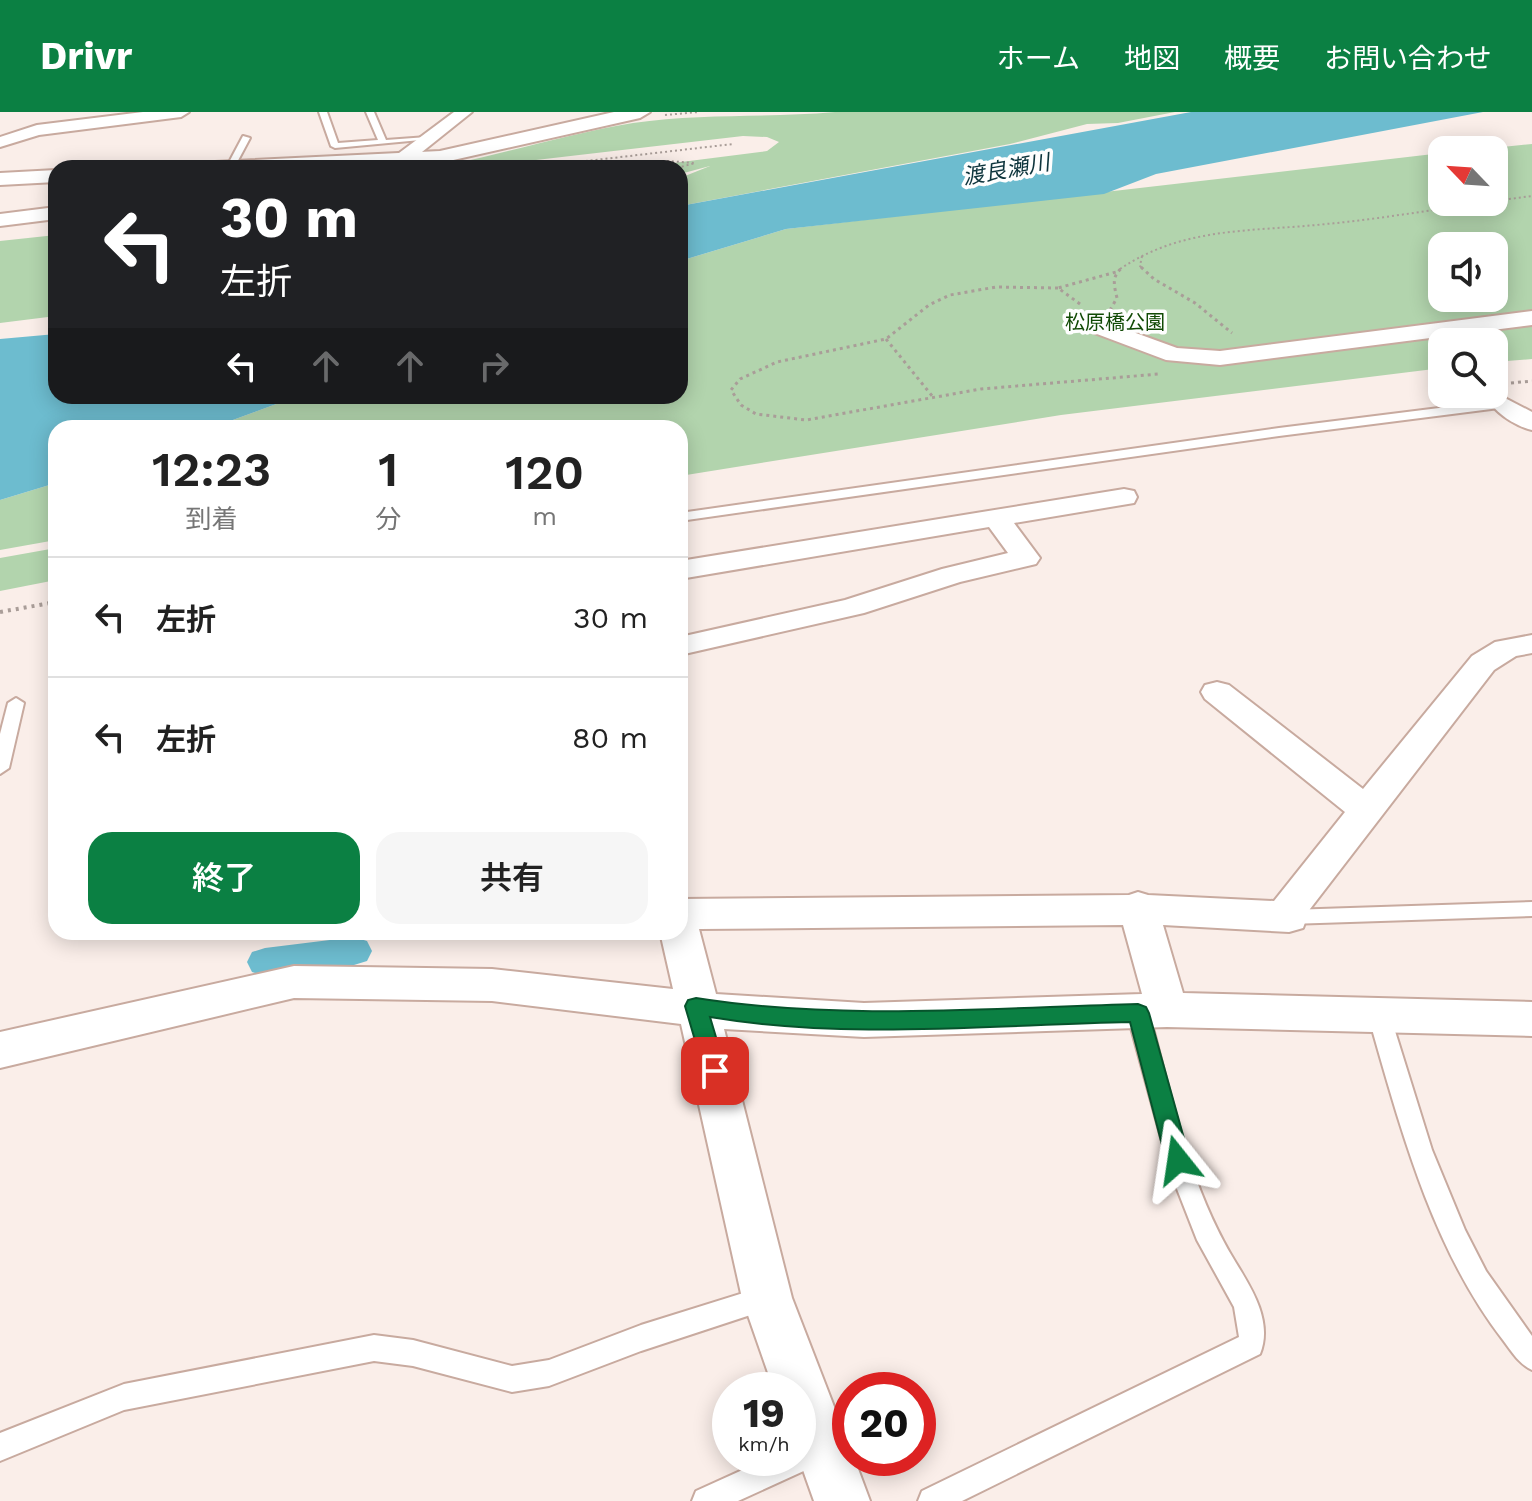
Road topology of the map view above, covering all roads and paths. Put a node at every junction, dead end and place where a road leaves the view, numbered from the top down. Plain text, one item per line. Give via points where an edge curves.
1 (181, 112) edge
2 (323, 112) edge
3 (370, 112) edge
4 (464, 112) edge
5 (640, 112) edge
6 (246, 138) dead end
7 (427, 139) junction
8 (0, 142) edge
9 (733, 144) dead end
10 (387, 158) edge
11 (234, 160) edge
12 (352, 160) edge
13 (596, 160) edge
14 (48, 176) edge
15 (0, 179) edge
16 (1532, 196) edge
17 (1508, 200) edge
18 (1428, 211) edge
19 (48, 214) edge
20 (0, 220) edge
21 (1142, 255) junction
22 (1116, 272) junction
23 (1058, 288) junction
24 (1532, 318) edge
25 (1089, 323) junction
26 (1234, 333) dead end
27 (886, 339) junction
28 (1205, 358) junction
29 (933, 397) junction
30 (1532, 401) edge
31 (1508, 403) edge
32 (1508, 407) edge
33 (1471, 408) edge
34 (1532, 423) edge
35 (1124, 497) dead end
36 (688, 516) edge
37 (996, 518) junction
38 (688, 569) edge
39 (48, 603) edge
40 (0, 612) edge
41 (688, 644) edge
42 (1531, 644) edge
43 (1217, 692) dead end
44 (16, 703) dead end
45 (0, 768) edge
46 (1367, 811) junction
47 (1138, 907) junction
48 (1532, 909) edge
49 (688, 914) edge
50 (1289, 917) junction
51 (682, 940) edge
52 (696, 1006) junction
53 (1152, 1012) junction
54 (1379, 1015) junction
55 (1532, 1019) edge
56 (0, 1050) edge
57 (767, 1298) junction
58 (1532, 1357) edge
59 (0, 1447) edge
60 (822, 1448) junction
61 (706, 1501) edge
62 (842, 1501) edge
63 (932, 1501) edge

1 - 8 street via 37,130
2 - 10 lane via 335,146
3 - 10 lane
4 - 7 street
5 - 10 street via 460,154
6 - 11 lane
7 - 10 street
7 - 10 lane
9 - 13 path
10 - 12 street
14 - 15 street
16 - 17 path
18 - 21 path via 1206,234
19 - 20 street
21 - 22 path
21 - 26 path via 1140,266 1148,276 1190,298 1220,328
22 - 23 path
22 - 25 path via 1115,306
23 - 25 path via 1082,305
23 - 27 path via 989,288 936,300
24 - 28 street
25 - 28 street via 1164,352
27 - 29 path
27 - 29 path via 766,364 734,382 734,401 756,413 795,420
28 - 29 path via 1120,381
30 - 31 street
32 - 34 street
33 - 36 lane
35 - 37 street
37 - 38 street
37 - 41 street via 1026,558 853,607
39 - 40 path
42 - 46 street via 1506,649 1483,663
43 - 46 street
44 - 45 lane
46 - 50 street via 1291,905
47 - 49 street
47 - 50 street
47 - 53 street
48 - 50 lane
51 - 52 street
52 - 53 street via 864,1020
52 - 56 street via 492,985 294,982
52 - 57 street
53 - 54 street
53 - 63 lane via 1178,1160 1202,1228 1248,1306 1254,1327 1251,1345
54 - 55 street
54 - 58 lane via 1449,1226
57 - 59 lane via 549,1373 512,1379 374,1348 124,1397
57 - 60 street
60 - 61 lane
60 - 62 street

